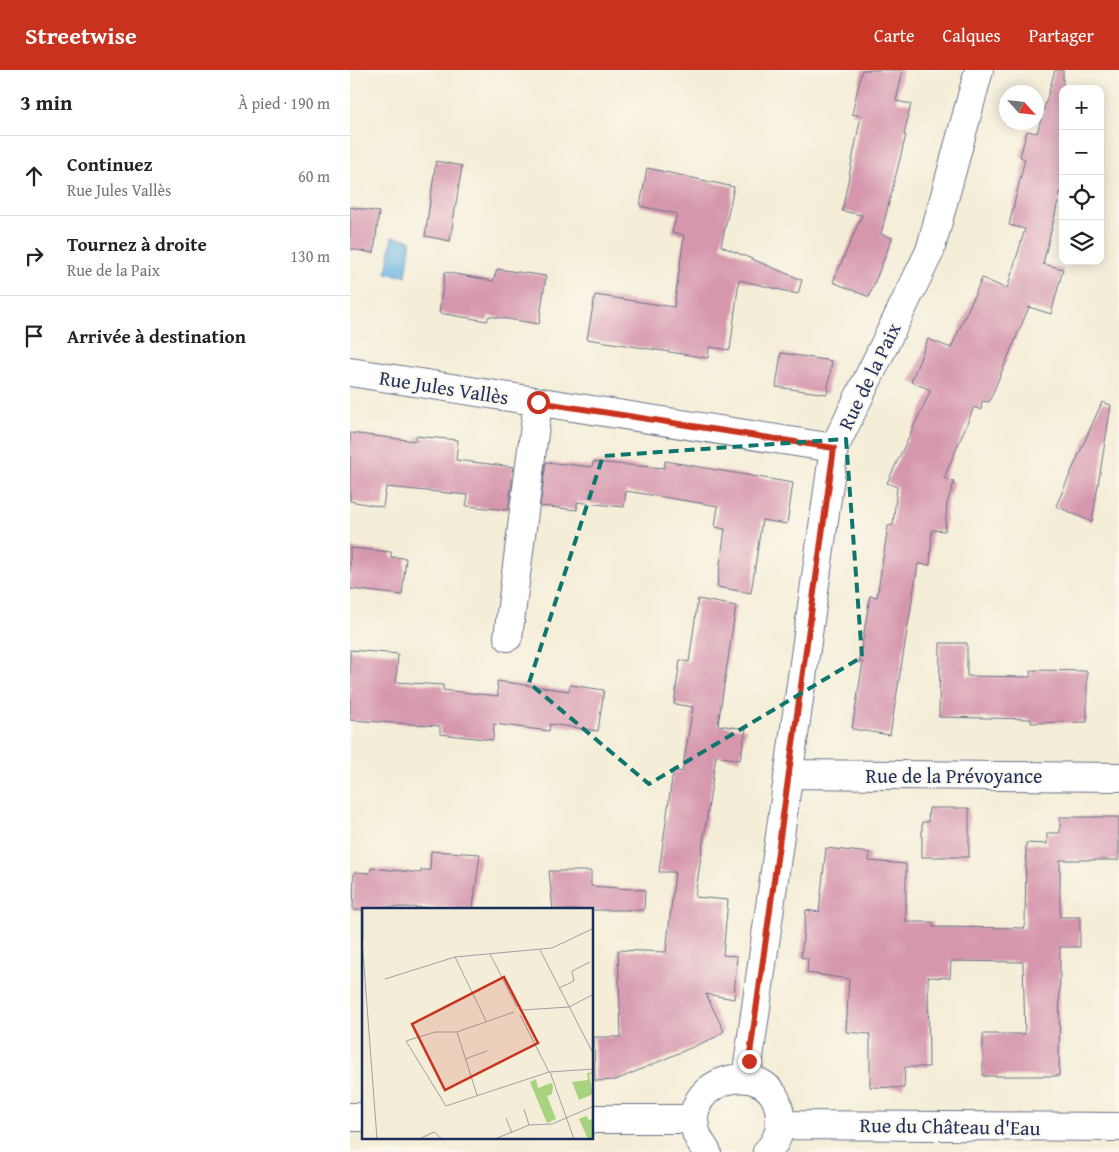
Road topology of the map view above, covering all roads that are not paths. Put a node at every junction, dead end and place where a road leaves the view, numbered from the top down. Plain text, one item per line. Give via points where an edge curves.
1 (979, 70) edge
2 (350, 372) edge
3 (538, 402) junction
4 (834, 448) junction
5 (508, 637) dead end
6 (790, 774) junction
7 (1119, 777) edge
8 (746, 1079) junction
9 (594, 1119) edge
10 (694, 1119) junction
11 (781, 1125) junction
12 (1119, 1128) edge
13 (707, 1152) edge
14 (767, 1152) edge

1 - 4 street, Rue de la Paix via 930,251
2 - 3 street, Rue Jules Vallès
3 - 4 street, Rue Jules Vallès
3 - 5 street
4 - 6 street, Rue de la Paix
6 - 7 street, Rue de la Prévoyance
6 - 8 street, Rue de la Paix
8 - 10 street via 732,1078 717,1083 698,1104
8 - 11 street via 768,1090 778,1106
9 - 10 street
10 - 13 street via 695,1131
11 - 12 street, Rue du Château d'Eau
11 - 14 street

